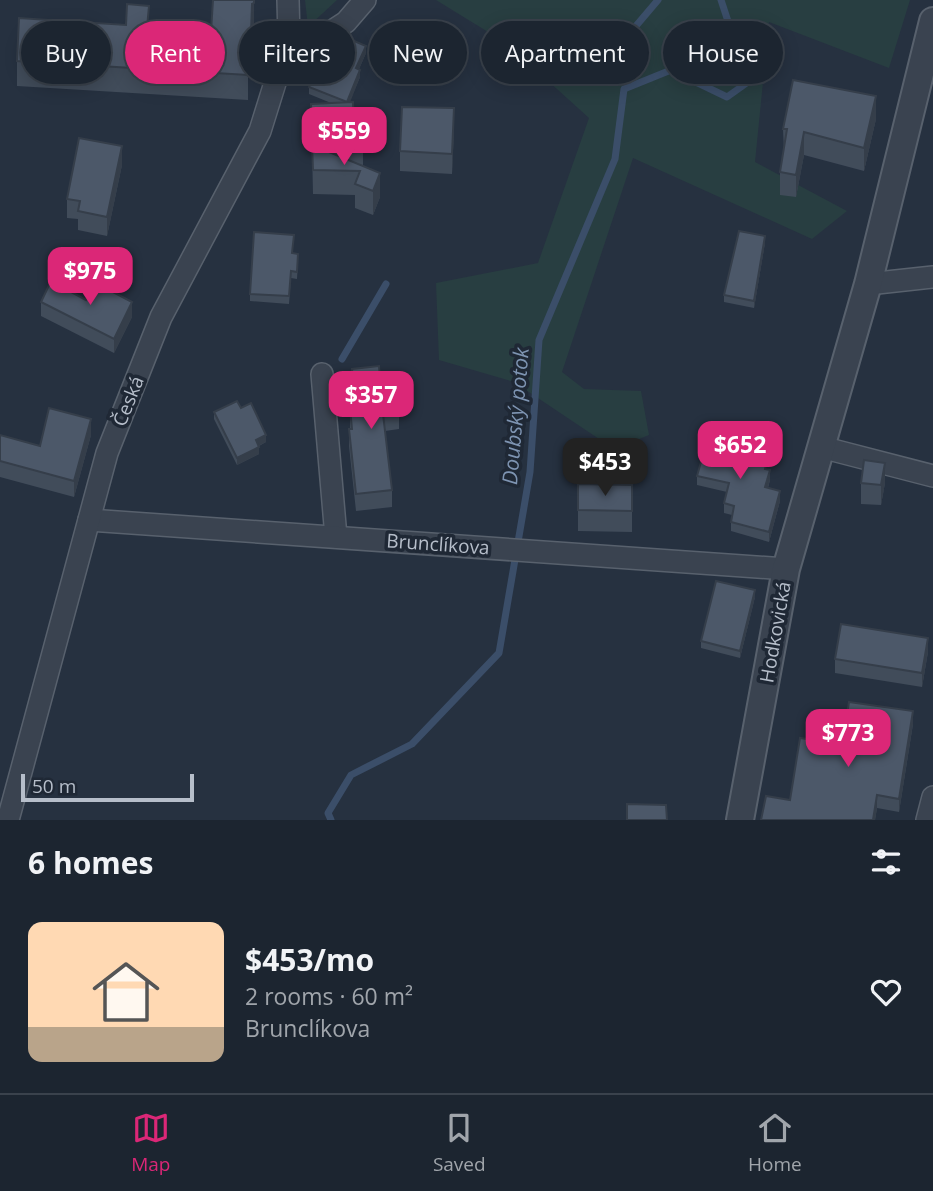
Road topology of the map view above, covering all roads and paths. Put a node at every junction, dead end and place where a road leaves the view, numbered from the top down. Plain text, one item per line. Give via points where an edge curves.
1 (288, 0) edge
2 (365, 0) edge
3 (289, 21) edge
4 (347, 21) edge
5 (933, 21) edge
6 (274, 84) edge
7 (933, 277) edge
8 (868, 284) junction
9 (322, 374) dead end
10 (821, 447) junction
11 (933, 476) edge
12 (89, 520) junction
13 (336, 537) junction
14 (786, 569) junction
15 (933, 797) edge
16 (8, 820) edge
17 (740, 820) edge
18 (927, 820) edge

1 - 3 street, Česká
2 - 4 street
5 - 8 street, Hodkovická
6 - 12 street, Česká via 260,131 161,317 107,453
7 - 8 street
8 - 10 street, Hodkovická
9 - 13 street
10 - 11 street
10 - 14 street, Hodkovická
12 - 13 street, Brunclíkova
12 - 16 street, Česká
13 - 14 street, Brunclíkova
14 - 17 street, Hodkovická
15 - 18 street

